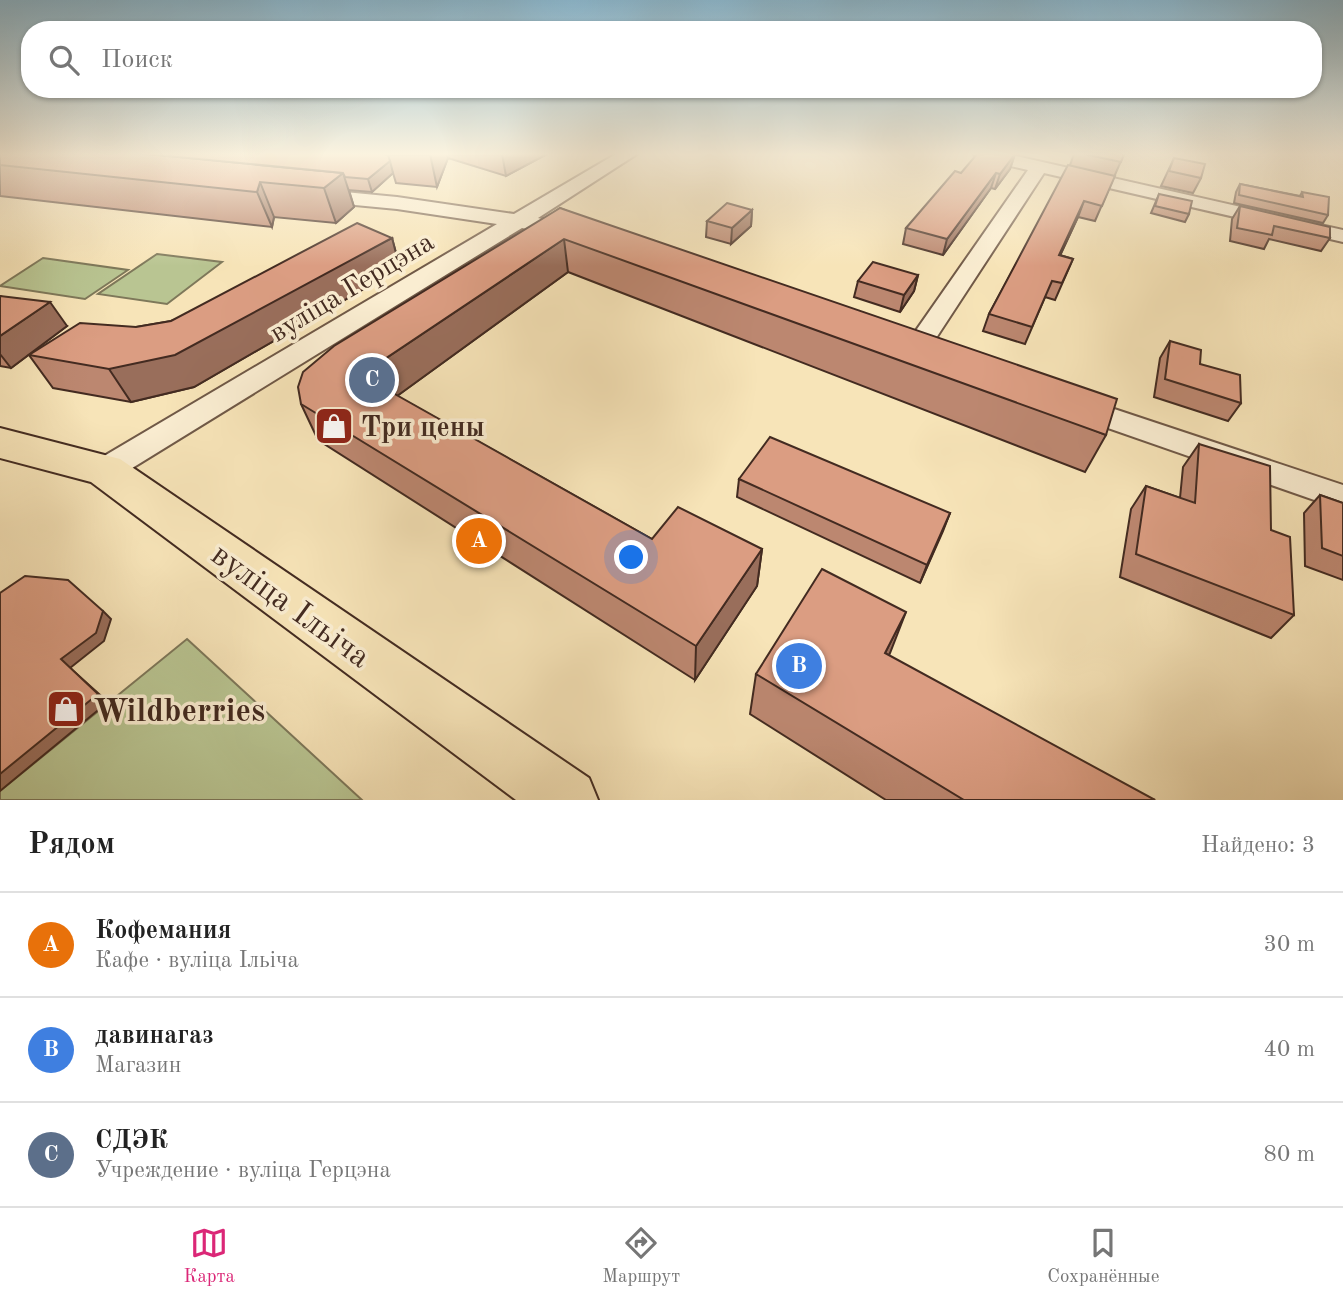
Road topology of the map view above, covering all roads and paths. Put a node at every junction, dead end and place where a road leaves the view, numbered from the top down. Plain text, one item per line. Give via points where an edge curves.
1 (567, 191) edge
2 (1023, 191) edge
3 (1146, 191) edge
4 (292, 193) edge
5 (518, 221) junction
6 (1343, 236) edge
7 (590, 238) edge
8 (888, 343) edge
9 (914, 352) junction
10 (940, 361) edge
11 (1055, 400) edge
12 (0, 443) edge
13 (105, 470) junction
14 (1343, 498) edge
15 (567, 800) edge

1 - 5 street, вуліца Герцэна
2 - 9 street
3 - 6 street
4 - 5 street
5 - 7 street
5 - 13 street, вуліца Герцэна
8 - 9 street
9 - 10 street
11 - 14 street
12 - 13 main road, вуліца Ільіча
13 - 15 main road, вуліца Ільіча

